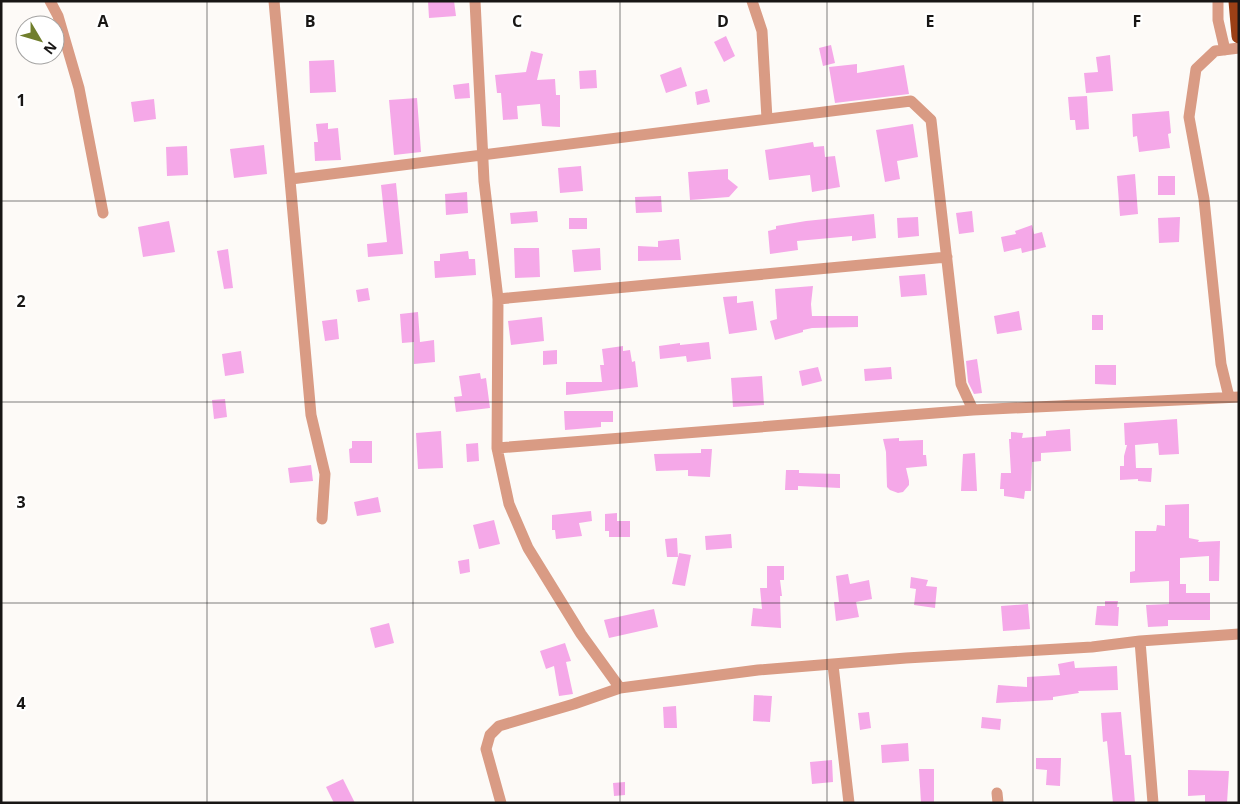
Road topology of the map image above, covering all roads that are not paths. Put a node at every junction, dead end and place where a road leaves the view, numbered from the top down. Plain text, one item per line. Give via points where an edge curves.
1 (50, 1) edge
2 (274, 1) edge
3 (475, 1) edge
4 (752, 1) edge
5 (1218, 1) edge
6 (1236, 1) edge
7 (1239, 36) edge
8 (1239, 48) edge
9 (1225, 50) junction
10 (767, 119) junction
11 (483, 156) junction
12 (291, 179) junction
13 (103, 213) dead end
14 (947, 257) junction
15 (498, 299) junction
16 (1234, 397) edge
17 (973, 410) junction
18 (497, 448) junction
19 (322, 519) dead end
20 (1239, 634) edge
21 (1140, 641) junction
22 (833, 665) junction
23 (620, 688) junction
24 (501, 803) edge
25 (849, 803) edge
26 (1153, 803) edge

1 - 13 street via 58,16 80,88
2 - 12 street
3 - 11 street
4 - 10 street via 762,32
5 - 9 street via 1218,20
6 - 7 highway
8 - 9 street
9 - 16 street via 1215,51 1196,69 1189,117 1204,199 1221,364
10 - 11 street
10 - 14 street via 911,101 931,120
11 - 12 street
11 - 15 street
12 - 19 street via 311,415 324,474
14 - 15 street
14 - 17 street via 962,384
15 - 18 street
16 - 17 street
17 - 18 street
18 - 23 street via 509,504 528,548 581,634
20 - 21 street
21 - 22 street
21 - 26 street
22 - 23 street via 758,670
22 - 25 street
23 - 24 street via 499,726 490,735 486,749

